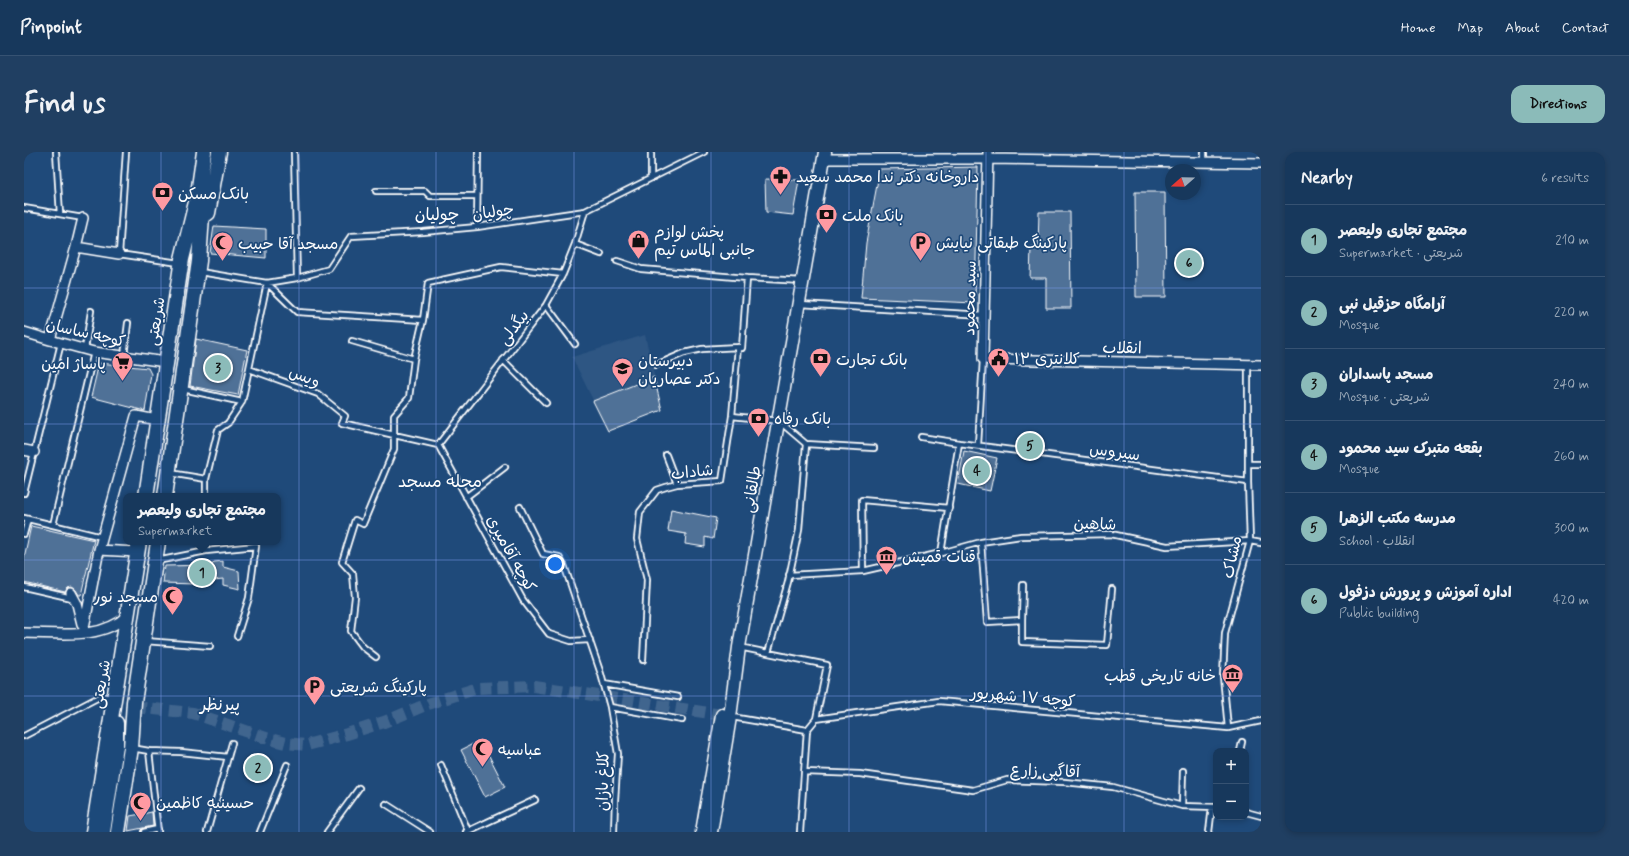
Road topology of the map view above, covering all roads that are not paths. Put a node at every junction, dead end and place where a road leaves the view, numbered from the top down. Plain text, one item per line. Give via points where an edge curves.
1 (56, 152) edge
2 (126, 152) edge
3 (195, 152) edge
4 (204, 152) edge
5 (210, 152) edge
6 (219, 152) edge
7 (294, 152) edge
8 (478, 152) edge
9 (651, 152) edge
10 (704, 152) edge
11 (1204, 152) edge
12 (988, 155) edge
13 (824, 156) edge
14 (1119, 156) edge
15 (1204, 162) junction
16 (1261, 163) edge
17 (651, 177) junction
18 (376, 191) dead end
19 (477, 196) junction
20 (24, 208) edge
21 (585, 211) junction
22 (60, 214) junction
23 (83, 218) joint
24 (477, 227) junction
25 (575, 244) junction
26 (76, 247) junction
27 (119, 254) junction
28 (601, 254) dead end
29 (181, 261) junction
30 (617, 261) dead end
31 (198, 266) junction
32 (562, 274) junction
33 (297, 278) junction
34 (747, 278) junction
35 (803, 280) junction
36 (267, 283) junction
37 (799, 304) junction
38 (546, 305) junction
39 (91, 311) dead end
40 (984, 315) junction
41 (423, 320) junction
42 (128, 323) dead end
43 (24, 332) edge
44 (50, 340) junction
45 (352, 341) dead end
46 (61, 343) junction
47 (575, 344) dead end
48 (738, 347) junction
49 (85, 349) junction
50 (94, 352) junction
51 (124, 356) junction
52 (414, 359) junction
53 (983, 359) junction
54 (503, 360) junction
55 (166, 362) junction
56 (656, 364) dead end
57 (1248, 365) junction
58 (1261, 365) edge
59 (249, 369) junction
60 (180, 388) junction
61 (242, 402) junction
62 (546, 403) dead end
63 (732, 416) junction
64 (157, 420) junction
65 (778, 421) junction
66 (393, 435) junction
67 (921, 437) dead end
68 (959, 443) junction
69 (806, 444) junction
70 (438, 445) junction
71 (978, 446) junction
72 (874, 448) dead end
73 (24, 450) edge
74 (34, 452) junction
75 (666, 455) dead end
76 (1248, 464) junction
77 (1261, 464) edge
78 (505, 467) dead end
79 (168, 473) junction
80 (206, 479) junction
81 (1248, 482) junction
82 (677, 484) junction
83 (24, 493) edge
84 (146, 493) edge
85 (165, 493) edge
86 (206, 493) edge
87 (466, 497) junction
88 (520, 507) dead end
89 (949, 508) junction
90 (26, 518) edge
91 (52, 525) junction
92 (24, 534) edge
93 (102, 537) junction
94 (1250, 541) junction
95 (981, 542) junction
96 (1261, 542) edge
97 (158, 545) edge
98 (206, 545) edge
99 (138, 547) edge
100 (99, 550) junction
101 (206, 551) junction
102 (941, 553) junction
103 (155, 561) junction
104 (863, 571) junction
105 (789, 575) junction
106 (1023, 584) dead end
107 (24, 587) edge
108 (1112, 589) dead end
109 (73, 596) joint
110 (128, 614) junction
111 (1022, 620) junction
112 (24, 633) edge
113 (83, 633) junction
114 (237, 636) dead end
115 (590, 640) junction
116 (143, 641) junction
117 (210, 646) dead end
118 (739, 647) junction
119 (768, 653) junction
120 (376, 657) dead end
121 (643, 660) dead end
122 (604, 684) junction
123 (678, 697) dead end
124 (115, 699) junction
125 (134, 702) junction
126 (610, 707) junction
127 (726, 716) junction
128 (816, 718) junction
129 (682, 720) dead end
130 (1261, 721) edge
131 (1228, 728) junction
132 (807, 730) junction
133 (24, 736) edge
134 (1242, 742) dead end
135 (232, 743) dead end
136 (131, 748) junction
137 (1241, 748) edge
138 (149, 751) junction
139 (228, 757) junction
140 (287, 765) dead end
141 (441, 765) dead end
142 (1183, 771) dead end
143 (805, 772) junction
144 (359, 788) dead end
145 (535, 800) dead end
146 (386, 804) dead end
147 (1182, 806) junction
148 (1213, 807) edge
149 (1213, 812) edge
150 (1249, 813) edge
151 (1261, 816) edge
152 (158, 831) edge
153 (467, 831) edge
154 (93, 832) edge
155 (103, 832) edge
156 (108, 832) edge
157 (118, 832) edge
158 (144, 832) edge
159 (207, 832) edge
160 (260, 832) edge
161 (327, 832) edge
162 (430, 832) edge
163 (614, 832) edge
164 (702, 832) edge
165 (711, 832) edge
166 (800, 832) edge
167 (1209, 832) edge

1 - 22 lane
2 - 27 lane
3 - 29 main road
4 - 29 main road, شریعتی via 198,194
5 - 31 main road
6 - 31 main road
7 - 33 lane
8 - 19 lane
9 - 17 lane
10 - 17 lane, چولیان
11 - 15 lane
12 - 13 street
12 - 14 street
12 - 40 street, سید محمود
13 - 35 main road, طالقانی
14 - 15 street
15 - 16 street
17 - 21 lane, چولیان
18 - 19 lane via 425,191 430,196
19 - 24 lane
20 - 22 lane
21 - 24 lane, چولیان
21 - 25 lane, بیگدلی
22 - 23 lane
23 - 26 street
24 - 33 lane, چولیان via 351,236 329,269
25 - 28 lane
25 - 32 lane, بیگدلی
26 - 27 street
26 - 44 street
27 - 29 lane
29 - 55 main road, شریعتی
30 - 34 lane via 641,269
31 - 36 lane, چولیان
31 - 60 main road
32 - 38 lane, بیگدلی
32 - 41 lane via 502,267 428,283
33 - 36 lane, چولیان
34 - 35 lane
34 - 48 lane, شاداب via 742,348
35 - 37 main road, طالقانی
36 - 41 lane via 298,312
36 - 59 lane
37 - 40 lane
37 - 65 main road, طالقانی
38 - 47 lane
38 - 54 lane, بیگدلی
39 - 49 lane
40 - 53 street, سید محمود
41 - 52 lane
42 - 51 lane
43 - 44 street, کوچه ساسان
44 - 46 street, کوچه ساسان
45 - 52 lane
46 - 49 street, کوچه ساسان
46 - 74 lane
48 - 56 lane via 702,349
48 - 63 lane, شاداب
49 - 50 street, کوچه ساسان
50 - 51 street, کوچه ساسان
50 - 91 lane
51 - 55 street, کوچه ساسان
52 - 66 lane via 409,398 394,416
53 - 57 street, انقلاب
53 - 71 lane, سید محمود
54 - 62 lane
54 - 70 lane, بیگدلی
55 - 64 main road, شریعتی
57 - 58 street, انقلاب
57 - 76 lane, مشاک
59 - 61 lane
59 - 66 lane, ویس via 318,394 345,416 342,423
60 - 61 lane
60 - 79 main road
61 - 80 lane via 228,423 218,430
63 - 65 lane
63 - 82 lane, شاداب via 722,481
64 - 84 main road, شریعتی
64 - 93 street via 136,416
65 - 69 lane
65 - 118 main road, طالقانی
66 - 70 lane
66 - 120 lane via 394,449 363,524 355,520 342,562 352,574 355,597 351,631 363,647
67 - 68 lane, سیروس
68 - 71 lane, سیروس
68 - 89 lane
69 - 72 lane
69 - 105 lane via 799,530
70 - 87 lane, کوچه آقامیری
71 - 81 lane, سیروس
73 - 74 street
74 - 83 lane
75 - 82 lane
76 - 77 lane
76 - 81 lane, مشاک
78 - 87 lane
79 - 80 lane
79 - 85 main road
80 - 86 lane
81 - 94 lane, مشاک
82 - 121 lane, شاداب via 657,490 640,512 637,539 648,580
87 - 115 lane, کوچه آقامیری via 523,600 549,634 571,641
88 - 115 lane, کلاغ بازان via 544,554 559,557 564,565
89 - 102 lane
89 - 104 lane via 862,500
90 - 91 lane
90 - 92 lane
91 - 93 lane
93 - 100 street
94 - 95 lane, شاهین via 1167,546 1111,534 1021,536
94 - 96 lane, شاهین
94 - 131 lane, مشاک via 1225,634 1222,676
95 - 102 lane, شاهین
95 - 111 lane via 987,622
97 - 103 main road
98 - 101 lane
99 - 100 street
99 - 110 main road, شریعتی
100 - 113 street
101 - 103 lane
101 - 114 lane via 256,546 249,598
102 - 104 lane, شاهین
103 - 116 main road
104 - 105 lane, شاهین
105 - 119 lane
106 - 111 lane
107 - 109 lane
108 - 111 lane via 1107,645 1022,642
109 - 113 street via 80,612
110 - 113 street via 106,629
110 - 124 main road, شریعتی
112 - 113 street
115 - 122 lane, کلاغ بازان
116 - 117 lane
116 - 125 main road
118 - 119 lane
118 - 127 main road, طالقانی
119 - 128 lane via 827,665
122 - 123 lane
122 - 126 lane, کلاغ بازان
124 - 133 lane via 101,696
124 - 154 main road, شریعتی
124 - 155 main road via 116,746
125 - 136 main road
125 - 156 main road via 121,747
126 - 129 lane
126 - 163 lane, کلاغ بازان via 618,754
127 - 132 lane
127 - 164 main road, طالقانی
127 - 165 main road, طالقانی
128 - 131 lane, کوچه ۱۷ شهریور via 939,701
128 - 132 lane
130 - 131 lane, کوچه ۱۷ شهریور
132 - 143 lane
134 - 137 lane
135 - 139 lane
136 - 138 lane
136 - 157 main road
138 - 139 lane
138 - 152 lane
139 - 159 lane
140 - 160 lane
141 - 153 lane
142 - 147 lane
143 - 147 lane, آقاگپی زارع via 860,774 973,790 1007,780 1064,782 1113,787
143 - 166 lane
144 - 161 lane
145 - 153 lane
146 - 162 lane
147 - 148 lane, آقاگپی زارع
149 - 167 lane
150 - 151 lane
152 - 158 lane

